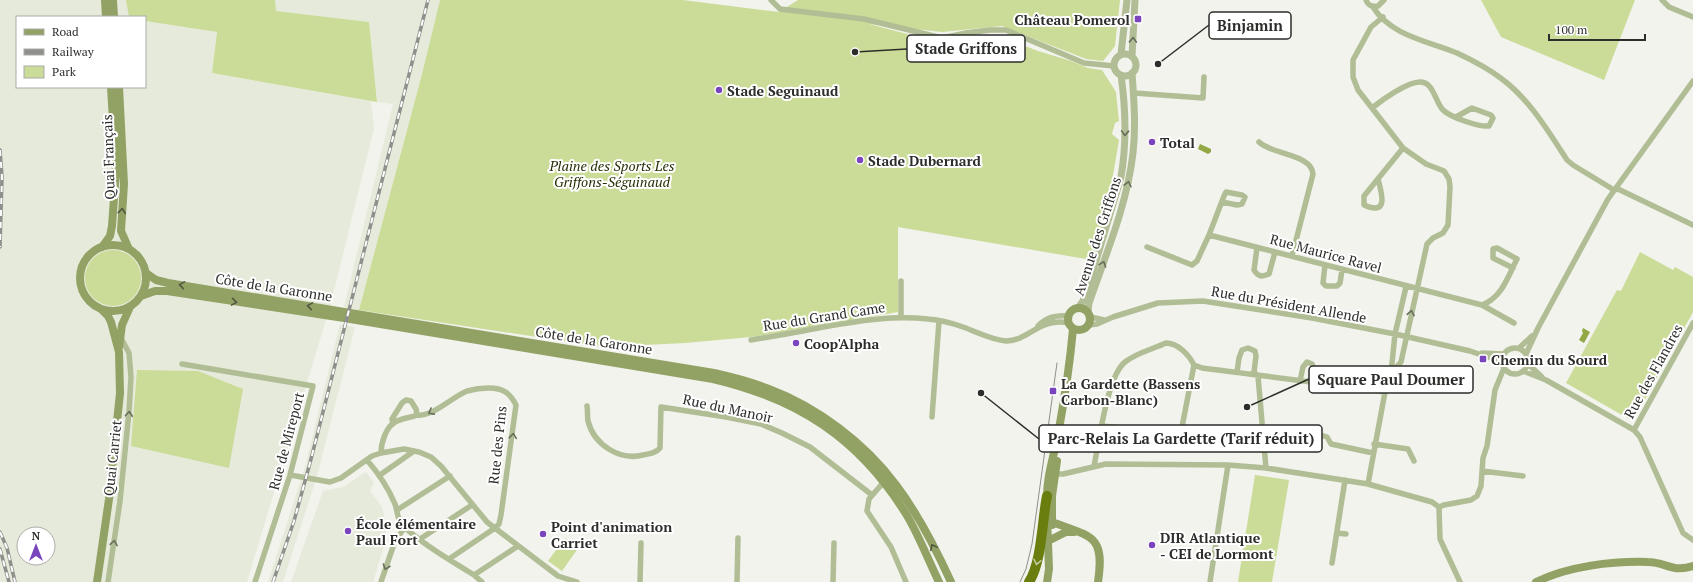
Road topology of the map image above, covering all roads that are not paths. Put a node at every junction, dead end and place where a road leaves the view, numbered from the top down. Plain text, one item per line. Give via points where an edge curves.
1 (105, 0) edge
2 (113, 0) edge
3 (771, 0) edge
4 (1127, 0) edge
5 (1135, 0) edge
6 (1366, 0) edge
7 (1662, 0) edge
8 (1383, 2) edge
9 (1374, 7) junction
10 (106, 16) edge
11 (114, 16) edge
12 (1693, 17) edge
13 (1383, 18) junction
14 (1125, 22) junction
15 (1133, 23) junction
16 (1121, 54) junction
17 (1132, 56) junction
18 (1114, 66) junction
19 (1132, 74) junction
20 (1121, 75) junction
21 (1204, 77) dead end
22 (1693, 81) edge
23 (111, 88) edge
24 (119, 88) edge
25 (1134, 93) junction
26 (1372, 108) junction
27 (1456, 117) junction
28 (1259, 142) dead end
29 (1403, 148) junction
30 (1378, 179) junction
31 (1614, 190) junction
32 (1222, 202) dead end
33 (1693, 225) edge
34 (1209, 235) junction
35 (102, 246) junction
36 (1147, 247) dead end
37 (1257, 248) junction
38 (129, 249) junction
39 (1275, 252) junction
40 (1292, 256) junction
41 (1325, 265) junction
42 (1513, 268) dead end
43 (1342, 270) junction
44 (146, 273) junction
45 (901, 280) dead end
46 (1406, 286) junction
47 (1416, 289) junction
48 (141, 296) junction
49 (1482, 305) junction
50 (130, 307) junction
51 (1078, 308) junction
52 (101, 309) junction
53 (901, 317) junction
54 (939, 321) junction
55 (1088, 321) junction
56 (1070, 323) junction
57 (1514, 323) dead end
58 (1693, 323) edge
59 (1538, 328) junction
60 (1395, 334) junction
61 (1406, 337) junction
62 (121, 338) junction
63 (751, 340) dead end
64 (1519, 348) junction
65 (1470, 351) junction
66 (119, 352) junction
67 (1072, 352) junction
68 (1504, 354) junction
69 (1526, 354) junction
70 (1502, 362) junction
71 (182, 364) dead end
72 (1528, 364) junction
73 (1194, 365) junction
74 (1504, 368) junction
75 (1523, 371) junction
76 (1237, 372) junction
77 (1391, 373) junction
78 (1510, 373) junction
79 (1258, 376) junction
80 (1433, 380) dead end
81 (1500, 380) junction
82 (1546, 380) junction
83 (1300, 381) junction
84 (1312, 381) junction
85 (1385, 392) junction
86 (587, 406) dead end
87 (416, 415) junction
88 (932, 417) dead end
89 (393, 424) junction
90 (1102, 426) junction
91 (1059, 428) junction
92 (1634, 430) junction
93 (1311, 432) dead end
94 (1374, 444) junction
95 (414, 451) junction
96 (381, 453) junction
97 (1373, 454) junction
98 (367, 460) junction
99 (1414, 461) dead end
100 (1228, 465) junction
101 (1094, 466) junction
102 (1266, 468) junction
103 (1482, 471) junction
104 (290, 474) junction
105 (1056, 474) junction
106 (380, 475) junction
107 (450, 476) junction
108 (1523, 476) dead end
109 (1345, 480) junction
110 (884, 482) junction
111 (1368, 484) junction
112 (896, 485) junction
113 (874, 493) junction
114 (892, 493) junction
115 (1047, 496) junction
116 (472, 505) junction
117 (1440, 508) junction
118 (397, 510) junction
119 (1052, 522) junction
120 (405, 527) junction
121 (495, 528) junction
122 (1081, 533) junction
123 (1337, 533) junction
124 (1346, 534) dead end
125 (738, 538) dead end
126 (420, 539) junction
127 (1052, 539) junction
128 (1693, 540) edge
129 (641, 543) dead end
130 (834, 543) dead end
131 (518, 546) junction
132 (449, 559) junction
133 (1332, 563) dead end
134 (1692, 565) edge
135 (474, 575) junction
136 (558, 579) edge
137 (98, 582) edge
138 (108, 582) edge
139 (255, 582) edge
140 (381, 582) edge
141 (482, 582) edge
142 (577, 582) edge
143 (640, 582) edge
144 (737, 582) edge
145 (833, 582) edge
146 (906, 582) edge
147 (939, 582) edge
148 (951, 582) edge
149 (1029, 582) edge
150 (1047, 582) edge
151 (1052, 582) edge
152 (1098, 582) edge
153 (1210, 582) edge
154 (1460, 582) edge
155 (1536, 582) edge

1 - 10 main road
2 - 11 main road
3 - 18 street via 780,9 864,19 942,38 1006,30 1084,63
4 - 14 street
5 - 15 street
6 - 9 street
7 - 12 street via 1669,7
8 - 9 street
8 - 13 street
9 - 13 street
13 - 26 street via 1371,27 1353,60 1353,77 1358,90
13 - 31 street via 1399,32 1458,54 1502,78 1542,121 1567,160
14 - 15 street
14 - 16 street
17 -> 15 street
16 - 17 street
16 - 18 street via 1115,59
17 - 19 street via 1136,65
18 - 20 street via 1116,72
19 - 20 street
19 - 25 street, Avenue des Griffons
20 -> 51 street, Avenue des Griffons via 1126,123 1124,160 1090,281
21 - 25 street via 1203,98
22 - 31 street
23 - 35 main road, Quai Français via 116,171 112,226 110,236
38 -> 24 main road, Quai Français via 121,231 124,171
55 -> 25 street, Avenue des Griffons via 1089,303 1116,227 1131,172 1135,132
26 - 27 street via 1412,83 1421,82 1428,84 1443,111
26 - 29 street
27 - 27 street via 1482,126 1489,126 1493,118 1472,108
28 - 40 street via 1264,148 1307,162 1313,169
29 - 30 street
29 - 47 street via 1426,164 1444,171 1449,178 1450,188 1448,225 1443,233 1427,244
30 - 30 street via 1363,200 1364,205 1373,209 1378,209 1382,200
31 - 33 street via 1618,189
31 - 59 street
32 - 34 street
34 - 36 street via 1192,265
34 - 37 street, Rue Maurice Ravel
35 - 38 main road via 120,245
35 - 52 main road via 86,258 81,267 80,277 85,296
37 - 39 street, Rue Maurice Ravel
37 - 39 street via 1254,270 1256,275 1263,277 1269,274
38 - 44 main road via 143,263
39 - 40 street, Rue Maurice Ravel
40 - 41 street, Rue Maurice Ravel
41 - 43 street, Rue Maurice Ravel
41 - 43 street via 1323,283 1326,286 1337,286
42 - 49 street via 1496,298
43 - 46 street, Rue Maurice Ravel
44 - 48 main road
112 -> 44 main road, Côte de la Garonne via 867,452 822,417 770,389 742,380 691,369 168,283 156,280
45 - 53 street
46 - 47 street, Rue Maurice Ravel
46 - 60 street
47 - 49 street, Rue Maurice Ravel
61 -> 47 street
48 - 50 main road
48 -> 110 main road, Côte de la Garonne via 155,291 167,291 689,375 741,386 788,404 819,422 862,457
49 - 57 street, Rue Maurice Ravel
50 - 52 main road via 110,311
50 - 62 main road, Quai Carriet via 122,325
51 - 55 main road
51 - 56 main road via 1072,310
52 - 66 main road, Quai Carriet via 111,322
53 - 54 street, Rue du Grand Came
53 - 63 street, Rue du Grand Came via 849,322
54 - 56 street, Rue du Grand Came via 1004,340 1014,340 1048,318 1058,315
54 - 88 street
55 - 56 main road
55 - 60 street, Rue du Président Allende via 1097,324 1158,303 1203,301
55 - 67 main road, Avenue des Griffons
56 - 67 main road, Avenue des Griffons
58 - 92 street, Rue des Flandres
59 - 64 street
59 - 69 street
60 - 61 street, Rue du Président Allende
60 - 77 street
61 - 65 street, Rue du Président Allende
61 - 77 street via 1401,362
62 - 66 main road, Quai Carriet
138 -> 62 street, Quai Carriet via 130,412 129,352
64 - 68 street via 1510,349
64 - 69 street
65 - 68 street, Rue du Président Allende
65 - 70 street, Rue du Président Allende
66 - 137 main road, Quai Carriet via 119,414
67 - 91 main road, Avenue des Griffons
68 - 70 street
69 - 72 street
70 - 74 street
71 - 104 street, Rue de Mireport via 313,386
72 - 75 street
72 - 82 street
73 - 76 street
73 - 90 street via 1182,428 1177,433
73 - 90 street via 1191,359 1172,343 1132,357 1123,363 1116,373
74 - 78 street
74 - 81 street
75 - 78 street via 1517,374
75 - 82 street
76 - 79 street
76 - 79 street via 1242,350 1248,348 1255,351 1254,372
77 - 80 street
77 - 85 street
78 - 81 street
79 - 83 street
79 - 102 street
81 - 103 street via 1494,390
82 - 92 street
83 - 84 street
83 - 84 street via 1303,367 1307,362 1312,364 1314,369
84 - 85 street
85 - 94 street
86 - 113 street, Rue du Manoir via 588,422 598,439 605,447 622,456 640,456 657,451 660,448 661,407 679,409 761,424 775,430 810,447
87 - 89 street, Rue des Pins
87 - 89 street via 413,403 406,400 394,414
121 -> 87 street, Rue des Pins via 502,515 512,444 516,405 512,397 496,388 480,388 458,395 426,415
89 - 96 street via 385,436
90 - 101 street
91 - 105 main road
91 - 115 main road
92 - 128 street via 1640,437 1683,533
93 - 97 street via 1327,437 1331,444
94 - 97 street
94 - 99 street via 1408,449
95 - 96 street via 404,449
95 - 106 street
95 - 107 street via 431,457
96 - 98 street
97 - 111 street
98 - 104 street via 341,478 330,482
98 - 106 street
100 - 101 street
100 - 102 street
100 - 153 street
101 - 105 street
102 - 109 street
103 - 108 street
103 - 117 street via 1477,496
104 - 139 street, Rue de Mireport
105 - 119 main road via 1052,496
106 - 118 street
107 - 116 street
107 - 118 street
109 - 111 street
109 - 123 street
110 - 112 street
110 - 113 street
110 - 114 main road, Côte de la Garonne
111 - 117 street via 1432,502
148 -> 112 main road, Côte de la Garonne via 914,511
113 - 114 street
113 - 146 street via 867,504 867,511 891,546
114 - 147 main road, Côte de la Garonne via 907,515
115 -> 149 highway via 1038,554
115 - 150 main road
116 - 121 street
116 - 126 street
117 - 154 street via 1440,540
118 - 120 street
119 - 122 main road
119 - 127 main road
120 - 126 street
120 -> 140 street via 395,540
121 - 131 street
121 - 132 street
122 - 127 main road via 1066,532
122 - 152 main road via 1092,539 1099,548
123 - 124 street
123 - 133 street
125 - 144 street
126 - 132 street
127 - 151 main road
129 - 143 street
130 - 145 street
131 - 135 street
131 - 136 street
132 - 135 street
134 - 155 main road via 1678,569 1650,562 1615,564 1560,573
135 - 141 street
136 - 142 street

